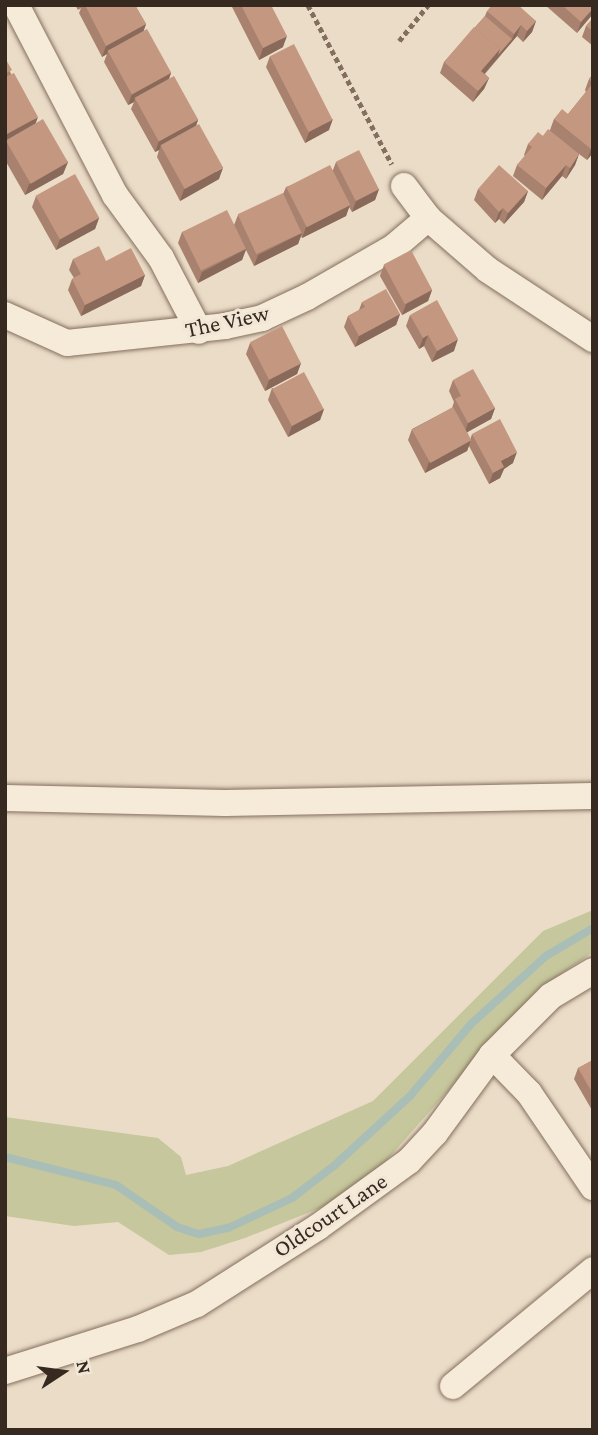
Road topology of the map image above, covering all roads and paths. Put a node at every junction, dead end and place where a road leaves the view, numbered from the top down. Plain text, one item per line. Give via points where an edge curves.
1 (16, 5) edge
2 (308, 5) edge
3 (428, 5) edge
4 (398, 41) dead end
5 (404, 186) joint
6 (428, 218) junction
7 (5, 315) edge
8 (199, 331) junction
9 (593, 339) edge
10 (593, 796) edge
11 (5, 798) edge
12 (593, 971) edge
13 (492, 1055) junction
14 (593, 1186) edge
15 (593, 1270) edge
16 (5, 1371) edge
17 (453, 1386) dead end

1 - 8 street via 116,195 162,258
2 - 5 path
3 - 4 path
5 - 6 street
6 - 8 street, The View via 394,247 307,297 262,318
6 - 9 street via 488,270
7 - 8 street, The View via 67,343
10 - 11 street via 225,803
12 - 13 street, Oldcourt Lane via 551,996
13 - 14 street via 529,1093
13 - 16 street, Oldcourt Lane via 409,1161 318,1227 197,1304 138,1329
15 - 17 street

